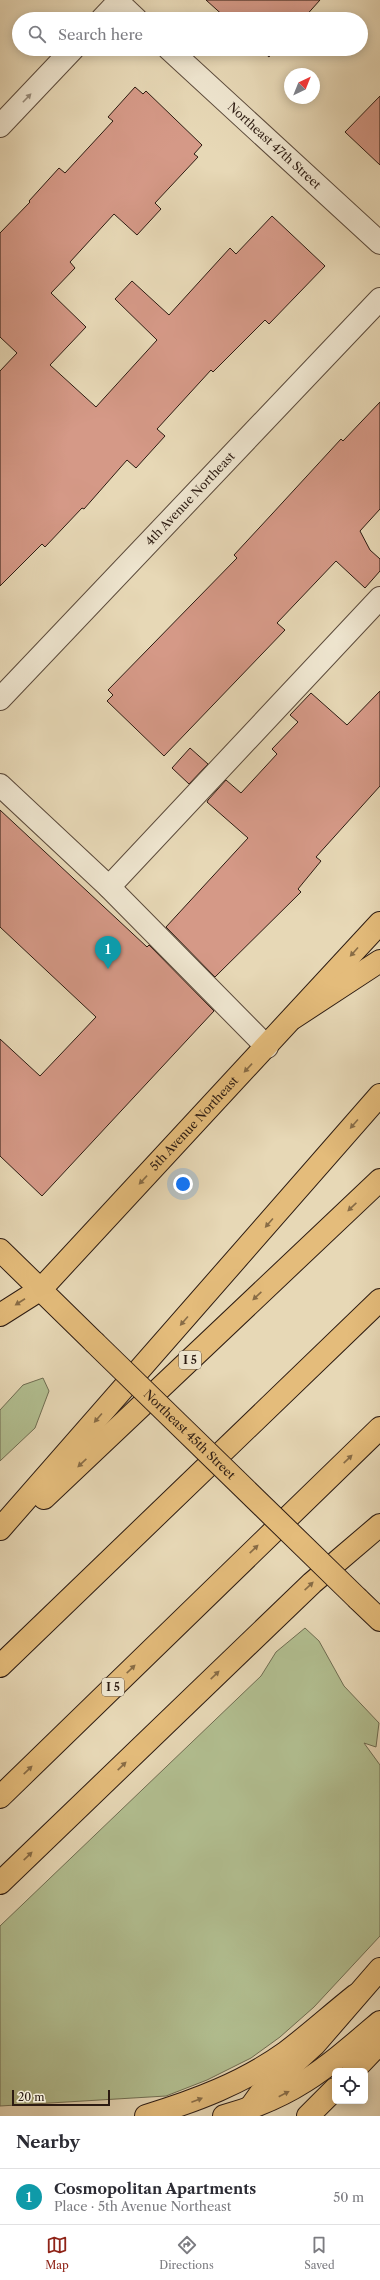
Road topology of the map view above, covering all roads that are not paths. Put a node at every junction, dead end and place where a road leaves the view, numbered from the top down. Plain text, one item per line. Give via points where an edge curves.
1 (118, 1) edge
2 (108, 12) edge
3 (129, 12) edge
4 (66, 56) edge
5 (177, 56) edge
6 (0, 126) edge
7 (380, 243) edge
8 (380, 299) edge
9 (380, 598) edge
10 (0, 699) edge
11 (0, 785) edge
12 (109, 887) junction
13 (380, 923) edge
14 (380, 961) edge
15 (293, 1018) junction
16 (267, 1047) junction
17 (380, 1095) edge
18 (380, 1180) edge
19 (0, 1250) edge
20 (41, 1289) junction
21 (380, 1300) edge
22 (0, 1315) edge
23 (380, 1428) edge
24 (380, 1525) edge
25 (0, 1529) edge
26 (0, 1540) edge
27 (380, 1620) edge
28 (0, 1666) edge
29 (0, 1797) edge
30 (0, 1883) edge
31 (380, 1969) edge
32 (356, 1995) junction
33 (380, 2022) edge
34 (380, 2043) edge
35 (356, 2068) edge
36 (332, 2092) edge
37 (247, 2113) edge
38 (146, 2116) edge
39 (224, 2116) edge
40 (308, 2116) edge

1 - 2 street
1 - 3 street
6 -> 4 street
5 - 7 street, Northeast 47th Street
8 - 10 street, 4th Avenue Northeast
9 - 12 street
11 - 12 street
12 - 16 street
13 -> 15 main road, 5th Avenue Northeast
14 - 15 main road
15 - 16 main road, 5th Avenue Northeast
16 -> 20 main road, 5th Avenue Northeast
17 -> 25 main road
18 -> 26 main road, I 5
19 - 20 main road, Northeast 45th Street
20 -> 22 main road, 5th Avenue Northeast
20 - 27 main road, Northeast 45th Street, bridge
21 - 28 main road
29 -> 23 main road, I 5
30 -> 24 main road via 306,1588
31 - 32 main road
32 - 37 main road via 315,2044 272,2080
38 -> 32 main road via 209,2095 245,2078 285,2053
37 -> 33 main road via 303,2084 329,2066
34 - 35 main road
36 - 40 main road
37 - 39 main road

